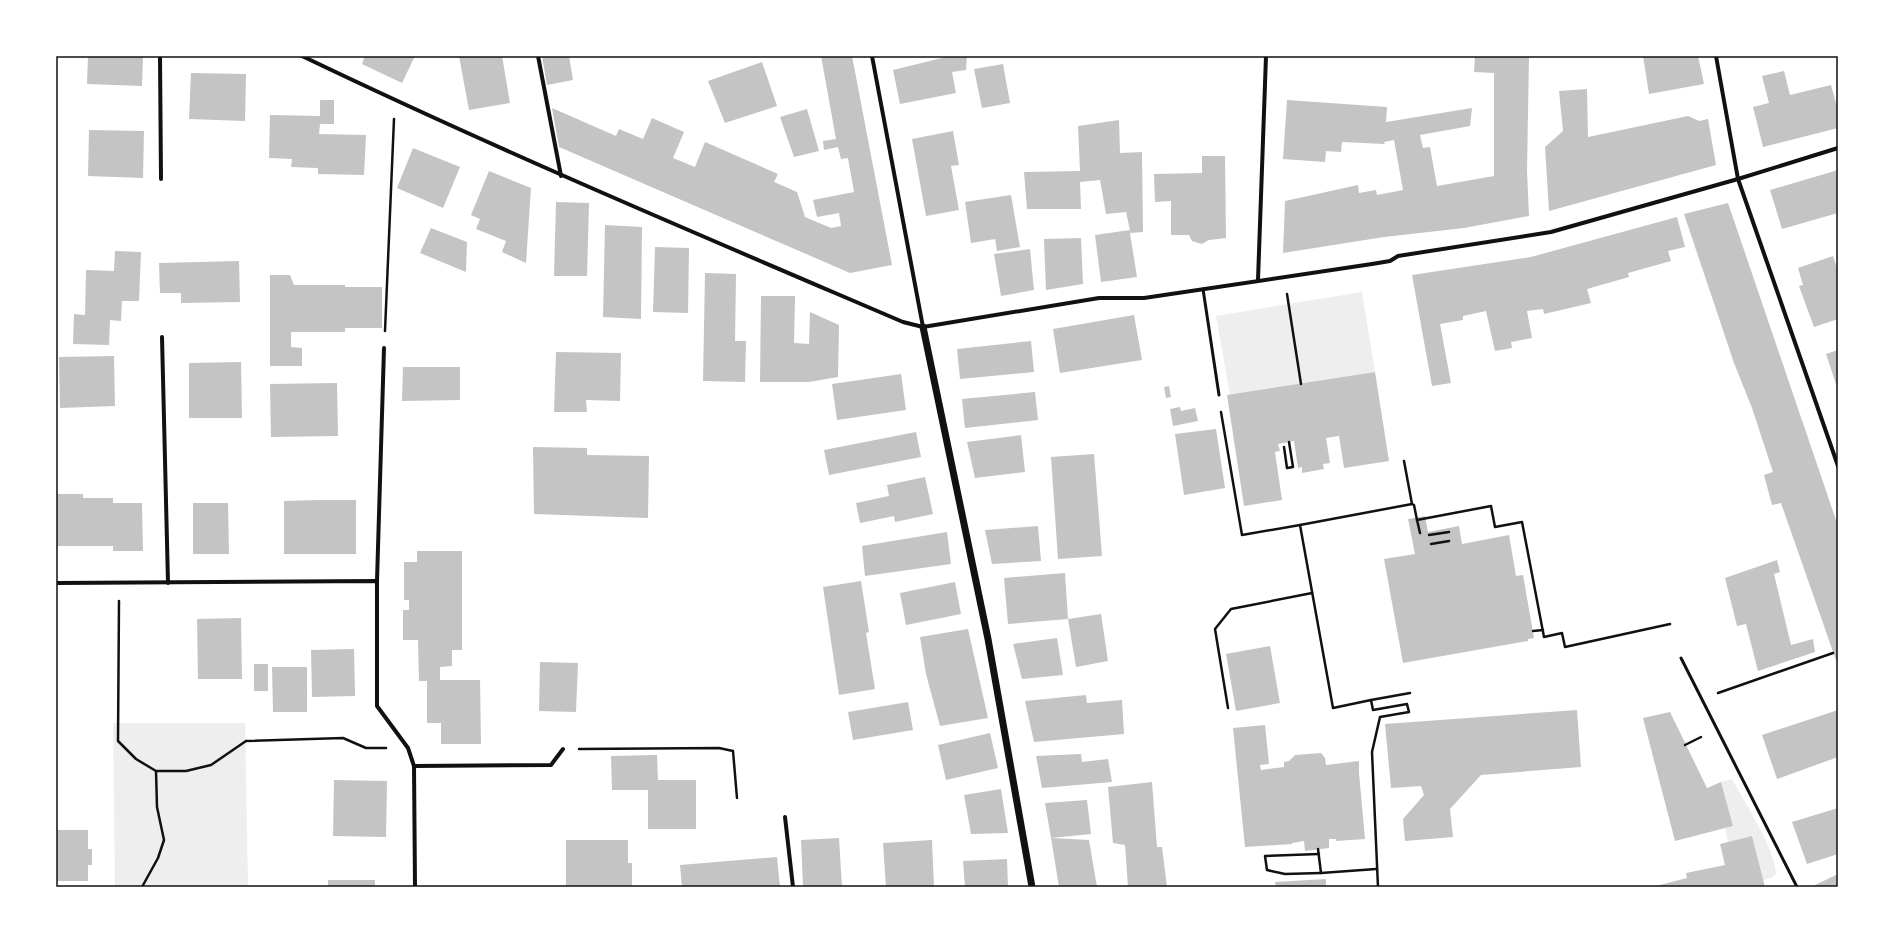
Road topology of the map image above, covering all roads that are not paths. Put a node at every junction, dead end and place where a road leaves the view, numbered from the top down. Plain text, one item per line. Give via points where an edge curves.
1 (160, 56) edge
2 (302, 56) edge
3 (538, 56) edge
4 (872, 56) edge
5 (1266, 56) edge
6 (1716, 56) edge
7 (1838, 148) edge
8 (561, 176) junction
9 (161, 179) dead end
10 (1738, 179) junction
11 (1258, 280) junction
12 (1203, 289) junction
13 (923, 327) junction
14 (162, 337) dead end
15 (384, 348) road end
16 (1219, 395) road end
17 (1838, 466) edge
18 (377, 581) junction
19 (56, 583) edge
20 (168, 583) junction
21 (1681, 658) dead end
22 (563, 749) road end
23 (414, 766) junction
24 (785, 816) dead end
25 (415, 887) edge
26 (793, 887) edge
27 (1032, 887) edge
28 (1797, 887) edge

1 - 9 street
2 - 8 street
3 - 8 street
4 - 13 street
5 - 11 street
6 - 10 street
7 - 10 street
8 - 13 street via 903,322
10 - 11 street via 1551,232 1398,256 1390,261
10 - 17 street
11 - 12 street
12 - 13 street via 1144,298 1099,298
12 - 16 lane
13 - 27 street via 988,639
14 - 20 street
15 - 18 street
18 - 20 street
18 - 23 street via 377,706 408,748
19 - 20 street
21 - 28 lane
22 - 23 street via 551,765
23 - 25 street
24 - 26 street

